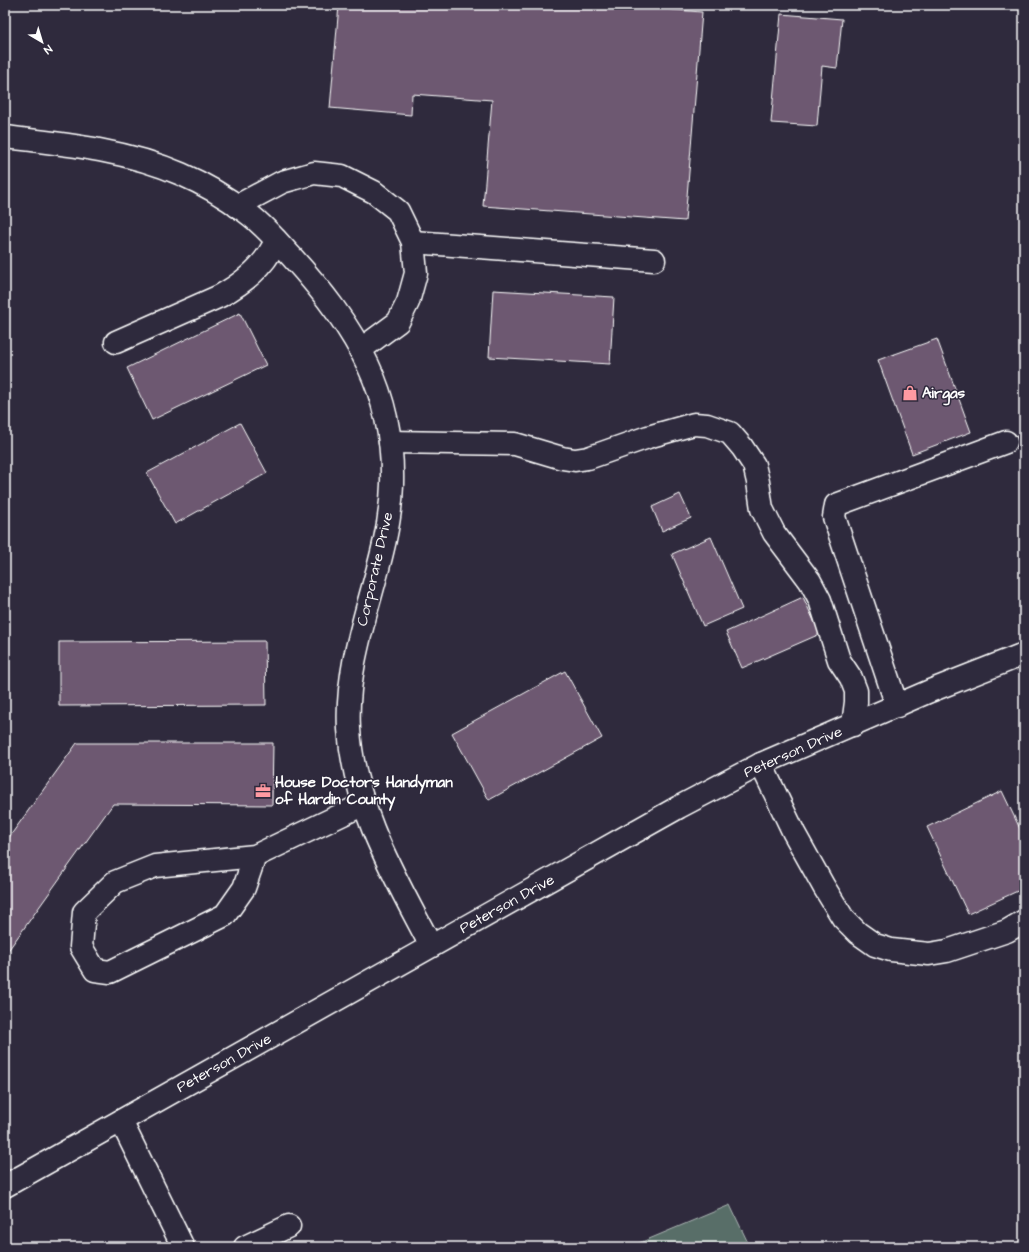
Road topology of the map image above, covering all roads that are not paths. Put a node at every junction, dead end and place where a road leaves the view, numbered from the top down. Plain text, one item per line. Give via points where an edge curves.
1 (5, 137) edge
2 (237, 206) junction
3 (276, 240) junction
4 (414, 242) junction
5 (654, 260) dead end
6 (116, 342) dead end
7 (360, 350) junction
8 (390, 442) junction
9 (1006, 442) dead end
10 (1024, 654) edge
11 (897, 706) junction
12 (853, 725) junction
13 (761, 764) junction
14 (364, 804) junction
15 (255, 856) junction
16 (1024, 921) edge
17 (431, 946) junction
18 (121, 1121) junction
19 (5, 1186) edge
20 (289, 1226) dead end
21 (183, 1247) edge
22 (245, 1247) edge

1 - 2 street, Corporate Drive via 100,150 141,160 180,174
2 - 3 street, Corporate Drive
2 - 4 street via 282,182 314,173 342,176 374,192 398,211
3 - 6 street via 268,257 252,274 232,289
3 - 7 street, Corporate Drive via 328,300
4 - 5 street
4 - 7 street via 416,273 408,302 398,322
7 - 8 street, Corporate Drive via 382,402
8 - 12 street via 515,444 574,460 588,458 694,424 707,425 730,433 754,465 762,509 774,533 810,581 820,600 839,660 856,691
8 - 14 street, Corporate Drive via 392,484 387,526 356,649 350,690 349,729 354,765
9 - 11 street via 836,505 834,517
10 - 11 street, Peterson Drive
11 - 12 street, Peterson Drive
12 - 13 street, Peterson Drive
13 - 16 street via 794,833 842,918 875,945 891,950 929,954 947,951 1007,931
13 - 17 street, Peterson Drive
14 - 15 street
14 - 17 street, Corporate Drive via 390,868
15 - 15 street via 154,866 115,882 84,912 82,947 95,970 110,972 225,915 244,888
17 - 18 street, Peterson Drive
18 - 19 street, Peterson Drive
18 - 21 street
20 - 22 street

